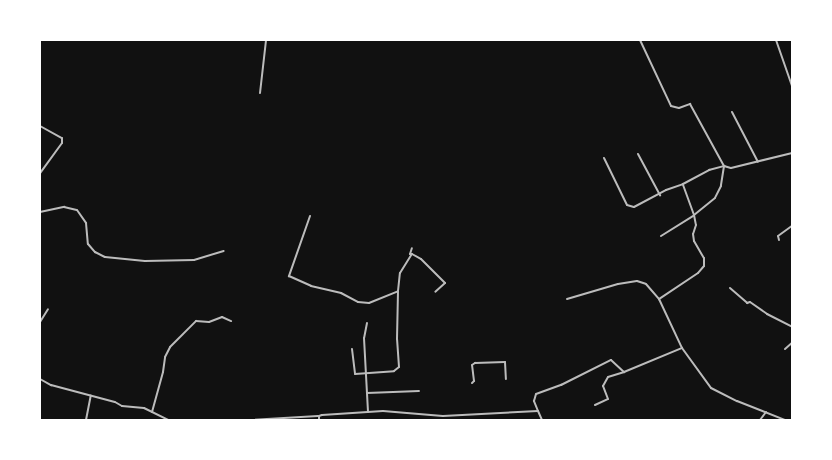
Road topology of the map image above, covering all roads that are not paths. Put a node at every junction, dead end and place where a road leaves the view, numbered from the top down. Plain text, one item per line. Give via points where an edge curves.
1 (266, 40) edge
2 (640, 40) edge
3 (776, 40) edge
4 (792, 86) edge
5 (260, 93) dead end
6 (732, 112) dead end
7 (40, 126) edge
8 (792, 153) edge
9 (638, 154) dead end
10 (604, 158) dead end
11 (758, 162) junction
12 (724, 166) junction
13 (40, 172) edge
14 (683, 184) junction
15 (660, 195) junction
16 (40, 212) edge
17 (694, 215) junction
18 (310, 216) dead end
19 (792, 226) edge
20 (661, 236) dead end
21 (779, 240) dead end
22 (412, 248) dead end
23 (224, 251) dead end
24 (412, 254) junction
25 (730, 288) dead end
26 (398, 291) junction
27 (435, 292) dead end
28 (567, 299) dead end
29 (659, 299) junction
30 (48, 309) dead end
31 (231, 321) dead end
32 (40, 322) edge
33 (367, 323) dead end
34 (792, 326) edge
35 (792, 343) edge
36 (682, 348) junction
37 (352, 349) dead end
38 (785, 349) dead end
39 (624, 372) junction
40 (366, 374) junction
41 (40, 379) edge
42 (506, 379) dead end
43 (472, 383) dead end
44 (419, 391) dead end
45 (367, 392) junction
46 (91, 395) junction
47 (595, 405) dead end
48 (538, 411) junction
49 (152, 412) junction
50 (368, 412) junction
51 (766, 412) junction
52 (490, 415) junction
53 (319, 416) junction
54 (86, 420) edge
55 (169, 420) edge
56 (251, 420) edge
57 (278, 420) edge
58 (319, 420) edge
59 (490, 420) edge
60 (542, 420) edge
61 (760, 420) edge
62 (785, 420) edge

1 - 5 street
2 - 12 street via 671,106 679,108 690,104
3 - 4 street
6 - 11 street
7 - 13 street via 62,138 62,143
8 - 11 street
9 - 15 street
10 - 15 street via 627,205 634,207
11 - 12 street via 731,168
12 - 14 street
12 - 17 street via 721,186 715,198
14 - 15 street
14 - 17 street
16 - 23 street via 64,207 77,210 86,223 88,244 105,257 145,261 194,260
17 - 20 street
17 - 29 street via 694,241 704,258 704,266
18 - 26 street via 289,276 358,302 369,303
19 - 21 street via 778,236
22 - 24 street
24 - 26 street via 400,273
24 - 27 street via 445,284
25 - 34 street via 747,303
26 - 40 street via 399,367 394,371
28 - 29 street via 637,281 646,284
29 - 36 street
30 - 32 street
31 - 49 street via 222,317 209,322 196,321 170,347
33 - 40 street via 364,338
35 - 38 street
36 - 39 street
36 - 51 street via 711,388
37 - 40 street via 355,374
39 - 47 street via 608,377 603,386 608,399
39 - 48 street via 611,360 546,389 534,397
40 - 45 street
41 - 46 street
42 - 43 street via 505,362 475,363 472,365
44 - 45 street
45 - 50 street
46 - 49 street
46 - 54 street
48 - 52 street
48 - 60 street
49 - 55 street
50 - 52 street
50 - 53 street
51 - 61 street
51 - 62 street
52 - 59 street
53 - 57 street
53 - 58 street
56 - 57 street

